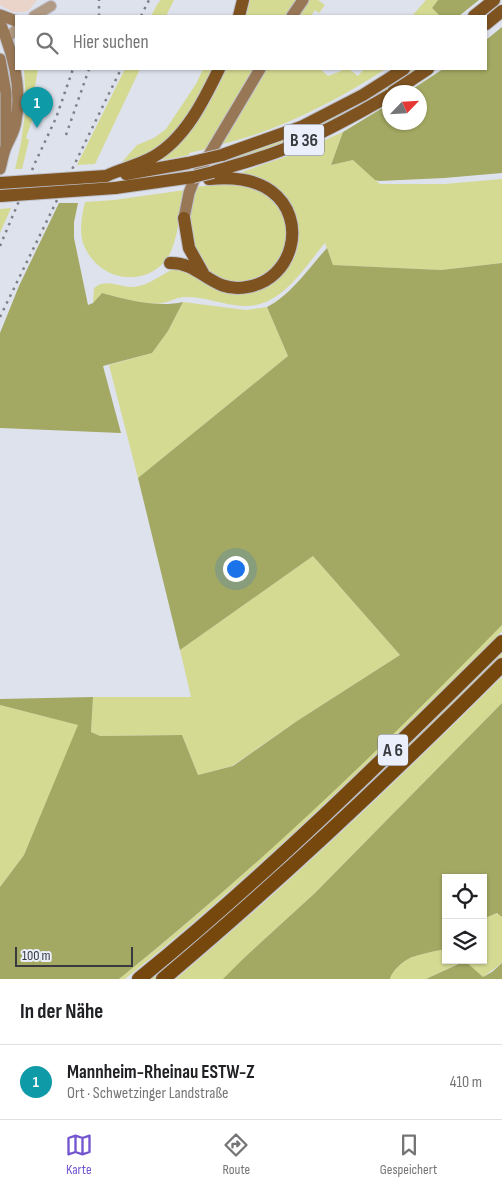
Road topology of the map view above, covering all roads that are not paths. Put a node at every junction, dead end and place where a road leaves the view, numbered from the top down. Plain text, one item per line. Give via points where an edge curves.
1 (243, 0) edge
2 (302, 0) edge
3 (494, 0) edge
4 (53, 3) edge
5 (502, 10) edge
6 (0, 15) edge
7 (35, 15) edge
8 (46, 15) edge
9 (239, 15) edge
10 (293, 15) edge
11 (475, 15) edge
12 (15, 21) edge
13 (0, 23) edge
14 (487, 23) edge
15 (15, 33) edge
16 (9, 49) edge
17 (0, 59) edge
18 (219, 70) edge
19 (259, 70) edge
20 (402, 70) edge
21 (426, 70) edge
22 (404, 85) edge
23 (3, 89) edge
24 (382, 100) edge
25 (6, 147) junction
26 (0, 169) edge
27 (124, 171) junction
28 (211, 175) junction
29 (0, 183) edge
30 (0, 196) edge
31 (184, 218) joint
32 (170, 264) dead end
33 (206, 277) junction
34 (502, 642) edge
35 (502, 665) edge
36 (138, 979) edge
37 (163, 979) edge

1 - 9 highway
2 - 10 main road
3 - 11 highway
4 - 7 street
4 - 8 street
5 - 14 highway
6 - 12 main road
13 - 16 main road
15 - 16 street
16 - 25 main road via 18,102 16,122
17 - 23 main road
18 - 27 highway via 176,138 154,157
19 - 31 main road via 194,180
20 - 27 highway, B 36, bridge via 301,127 188,164
21 - 22 highway
23 - 25 main road
24 - 28 highway, B 36 via 299,143
25 - 26 main road
27 - 29 highway, bridge via 106,176
28 - 30 highway, bridge via 116,188
28 - 33 highway via 256,183 270,191 288,211 293,232 287,259 280,270 267,280 241,288 224,286
31 - 33 highway via 189,248
32 - 33 highway via 185,265
34 - 36 highway, A 6 via 314,825
35 - 37 highway, A 6 via 308,852

